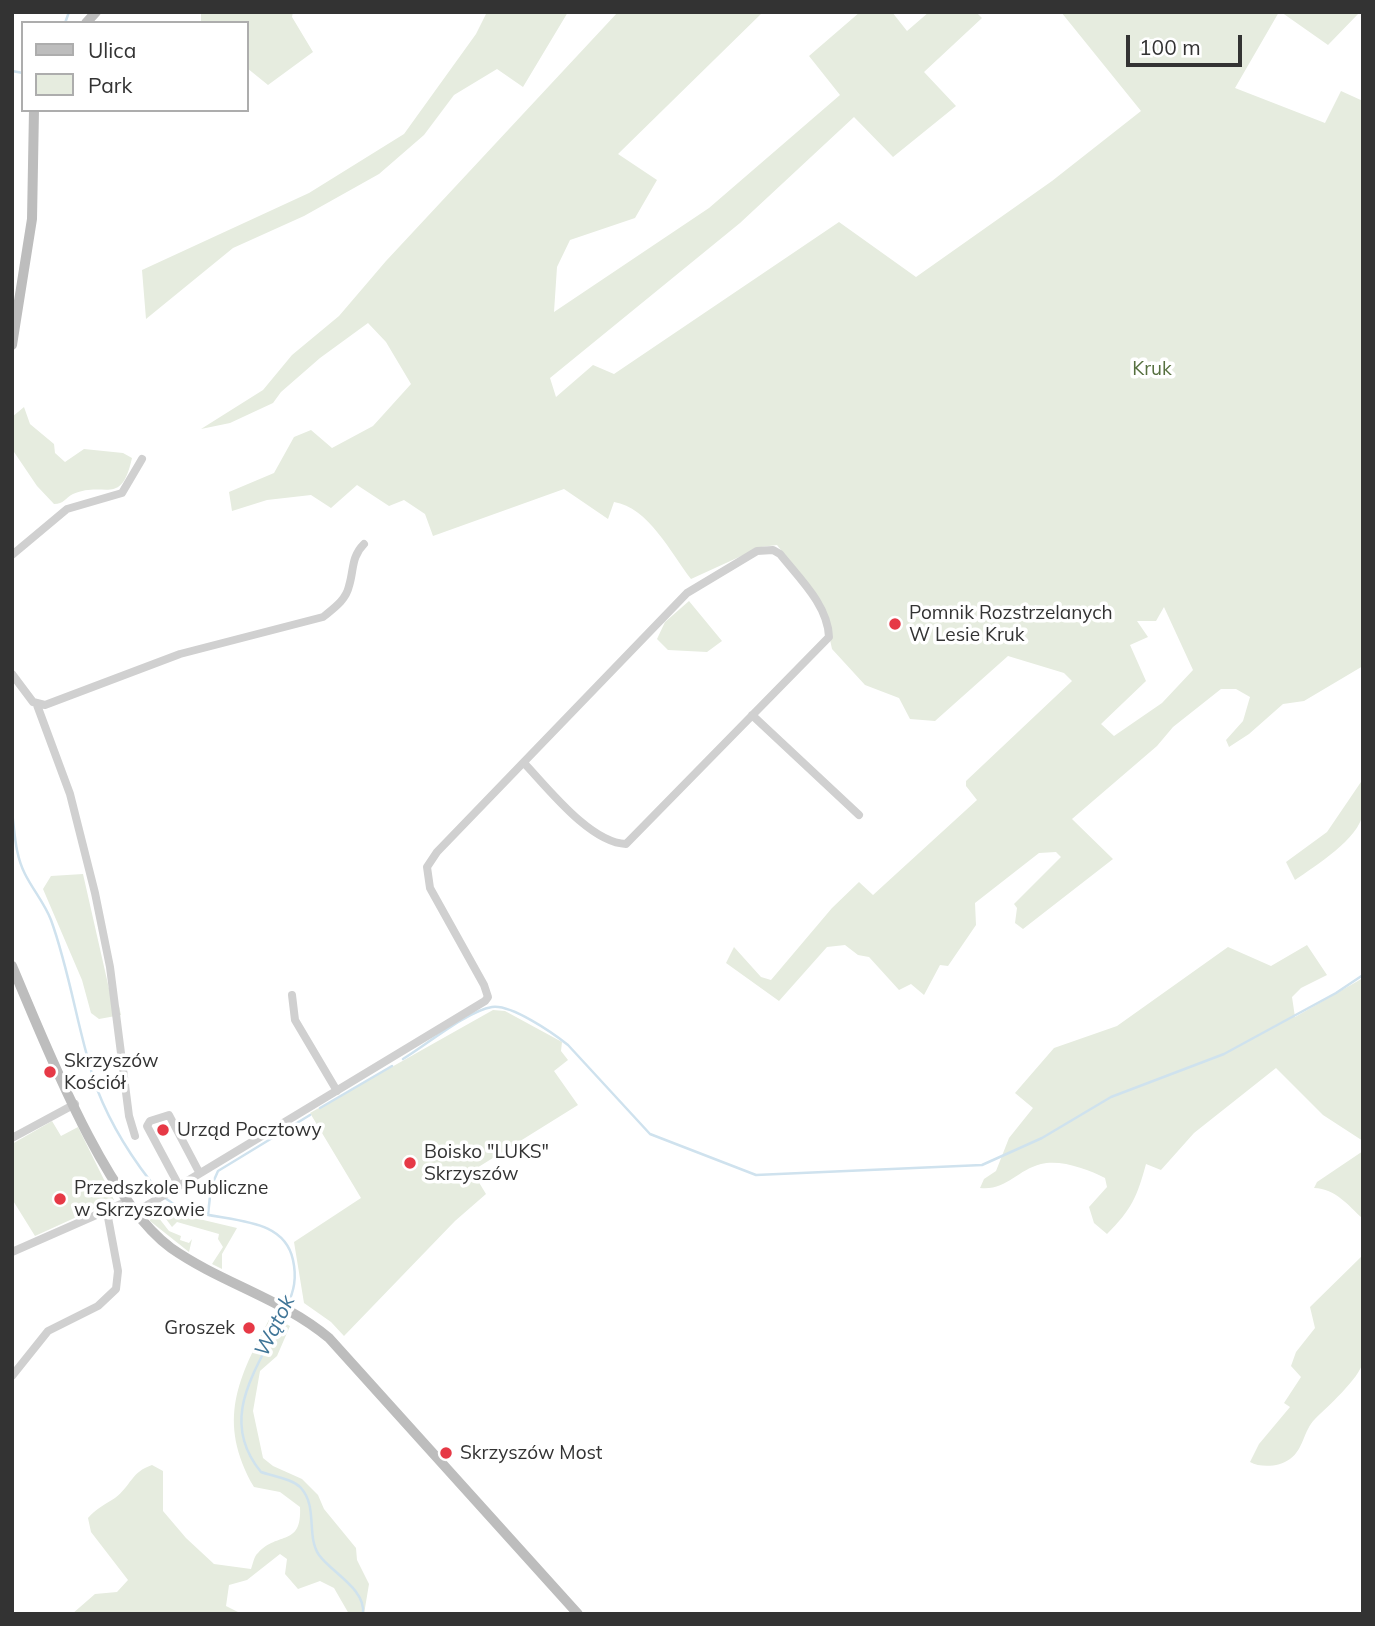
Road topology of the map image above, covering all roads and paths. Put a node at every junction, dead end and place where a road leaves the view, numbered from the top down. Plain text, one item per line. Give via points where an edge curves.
1 (34, 112) edge
2 (12, 345) edge
3 (142, 459) dead end
4 (364, 544) dead end
5 (12, 555) edge
6 (12, 674) edge
7 (37, 705) junction
8 (752, 715) junction
9 (524, 763) junction
10 (859, 815) dead end
11 (12, 966) edge
12 (292, 995) dead end
13 (337, 1091) junction
14 (75, 1104) junction
15 (135, 1136) dead end
16 (12, 1138) edge
17 (199, 1172) junction
18 (178, 1184) junction
19 (128, 1201) junction
20 (107, 1212) junction
21 (136, 1212) junction
22 (12, 1252) edge
23 (12, 1376) edge
24 (578, 1614) edge

1 - 2 street via 32,219
3 - 5 street via 122,493 67,509
4 - 7 street via 354,557 344,597 323,617 180,654
6 - 7 street
7 - 15 street via 70,794 95,893
8 - 9 street via 626,844 578,821
8 - 9 street via 829,637 815,599 780,554 762,549 687,593
8 - 10 street
9 - 13 street via 437,852 426,872 430,888 488,997
11 - 14 street
12 - 13 street via 295,1020
13 - 17 street
14 - 16 street
14 - 19 street
17 - 18 street
17 - 18 street via 169,1115 150,1121 150,1131
18 - 21 street
19 - 20 street
19 - 21 street
20 - 22 street
20 - 23 street via 118,1271 116,1289 98,1306 48,1331
21 - 24 street via 179,1254 295,1315 338,1346

